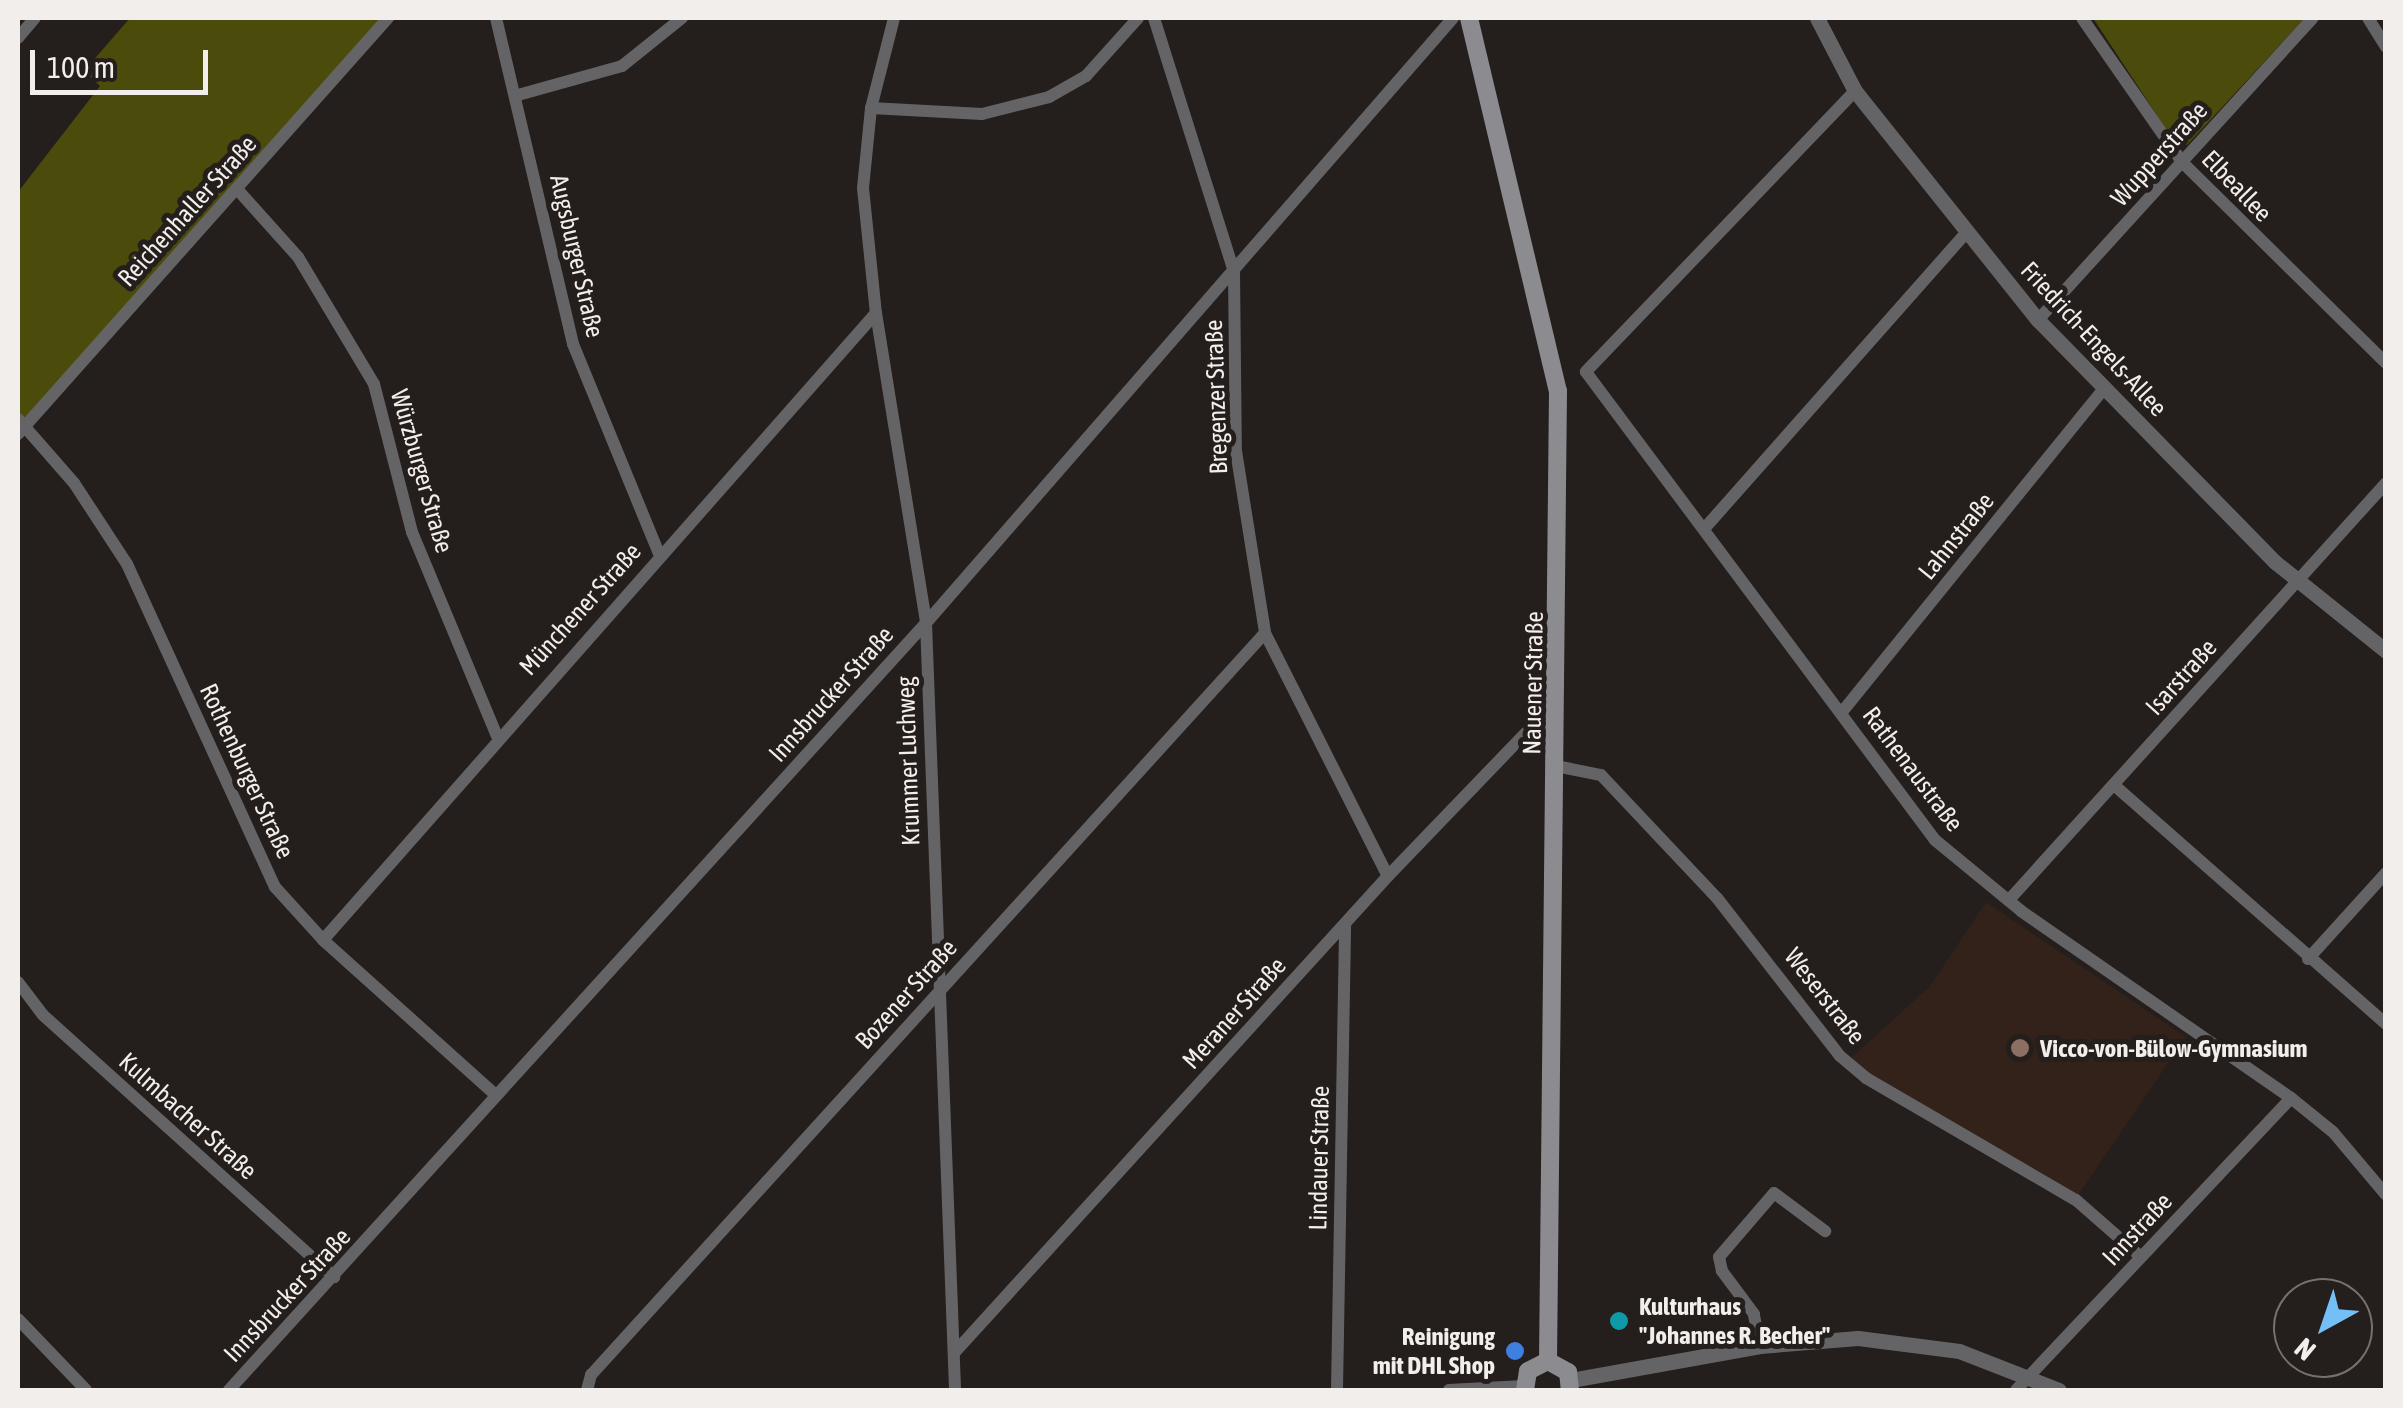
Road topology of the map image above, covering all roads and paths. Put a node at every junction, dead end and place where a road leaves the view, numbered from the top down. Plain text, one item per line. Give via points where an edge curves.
1 (388, 18) edge
2 (496, 18) edge
3 (682, 18) edge
4 (894, 18) edge
5 (1138, 18) edge
6 (1154, 18) edge
7 (1453, 18) edge
8 (1469, 18) edge
9 (1817, 18) edge
10 (2082, 18) edge
11 (2313, 18) edge
12 (2368, 18) edge
13 (31, 19) edge
14 (18, 38) edge
15 (2386, 46) edge
16 (1856, 91) junction
17 (518, 95) junction
18 (871, 108) junction
19 (2182, 162) junction
20 (237, 189) junction
21 (1966, 233) junction
22 (1234, 271) junction
23 (876, 313) junction
24 (2038, 320) junction
25 (2386, 363) edge
26 (2104, 388) junction
27 (20, 426) edge
28 (2386, 484) edge
29 (1704, 529) junction
30 (659, 554) junction
31 (2298, 581) junction
32 (926, 624) junction
33 (1265, 633) junction
34 (2386, 650) edge
35 (1842, 712) junction
36 (1557, 723) junction
37 (497, 736) junction
38 (1556, 766) junction
39 (2114, 785) junction
40 (2386, 874) edge
41 (1388, 876) junction
42 (2009, 900) junction
43 (1346, 926) junction
44 (323, 940) junction
45 (2308, 958) junction
46 (18, 982) edge
47 (938, 992) junction
48 (2386, 1024) edge
49 (496, 1094) junction
50 (2291, 1098) junction
51 (2386, 1195) edge
52 (1825, 1232) dead end
53 (2140, 1257) junction
54 (334, 1277) junction
55 (18, 1319) edge
56 (1760, 1346) junction
57 (954, 1352) junction
58 (1548, 1361) junction
59 (2030, 1376) junction
60 (1570, 1385) edge
61 (1524, 1388) edge
62 (86, 1390) edge
63 (229, 1390) edge
64 (587, 1390) edge
65 (955, 1390) edge
66 (1337, 1390) edge
67 (1448, 1390) edge
68 (2016, 1390) edge
69 (2059, 1390) edge

1 - 20 street, Reichenhaller Straße
2 - 17 street, Augsburger Straße
3 - 17 street via 622,66
4 - 18 street, Krummer Luchweg
5 - 18 street via 1086,76 1049,97 982,114
6 - 22 street, Bregenzer Straße
7 - 22 street, Innsbrucker Straße
8 - 36 main road, Nauener Straße via 1558,390
9 - 16 street, Friedrich-Engels-Allee
10 - 19 street, Elbeallee
11 - 19 street, Wupperstraße
12 - 15 street
13 - 14 street
16 - 21 street, Friedrich-Engels-Allee
16 - 29 street, Rathenaustraße via 1586,372
17 - 30 street, Augsburger Straße via 573,344
18 - 23 street, Krummer Luchweg via 863,188
19 - 24 street, Wupperstraße
19 - 25 street, Elbeallee
20 - 27 street, Reichenhaller Straße
20 - 37 street, Würzburger Straße via 298,256 374,384 412,532
21 - 24 street, Friedrich-Engels-Allee
21 - 29 street
22 - 32 street, Innsbrucker Straße
22 - 33 street, Bregenzer Straße via 1236,451
23 - 30 street, Münchener Straße
23 - 32 street, Krummer Luchweg
24 - 26 street, Friedrich-Engels-Allee
26 - 31 street, Friedrich-Engels-Allee
26 - 35 street, Lahnstraße
27 - 44 street, Rothenburger Straße via 127,564 275,887
28 - 31 street, Isarstraße
29 - 35 street, Rathenaustraße
30 - 37 street, Münchener Straße
31 - 34 street, Friedrich-Engels-Allee
31 - 39 street, Isarstraße
32 - 47 street, Krummer Luchweg
32 - 49 street, Innsbrucker Straße
33 - 41 street, Bregenzer Straße
33 - 47 street, Bozener Straße
35 - 42 street, Rathenaustraße via 1935,840
36 - 38 main road, Nauener Straße
36 - 41 street, Meraner Straße via 1535,723
37 - 44 street, Münchener Straße
38 - 53 street, Weserstraße via 1601,775 1716,898 1840,1056 1866,1078 2076,1200
38 - 58 main road, Nauener Straße
39 - 42 street, Isarstraße
39 - 45 street
40 - 45 street
41 - 43 street, Meraner Straße
42 - 50 street, Rathenaustraße
43 - 57 street, Meraner Straße
43 - 66 street, Lindauer Straße
44 - 49 street, Rothenburger Straße
45 - 48 street
46 - 54 street, Kulmbacher Straße via 43,1015
47 - 57 street, Krummer Luchweg
47 - 64 street, Bozener Straße via 591,1376
49 - 54 street, Innsbrucker Straße
50 - 51 street, Rathenaustraße via 2333,1132
50 - 53 street, Innstraße
52 - 56 street via 1774,1193 1719,1257 1754,1314
53 - 59 street, Innstraße
54 - 63 street, Innsbrucker Straße
55 - 62 street
56 - 59 street via 1858,1338 1924,1343
56 - 60 street
57 - 65 street, Krummer Luchweg
58 - 60 main road via 1563,1366
58 - 61 main road via 1533,1366
59 - 68 street, Innstraße
59 - 69 street
61 - 67 street

